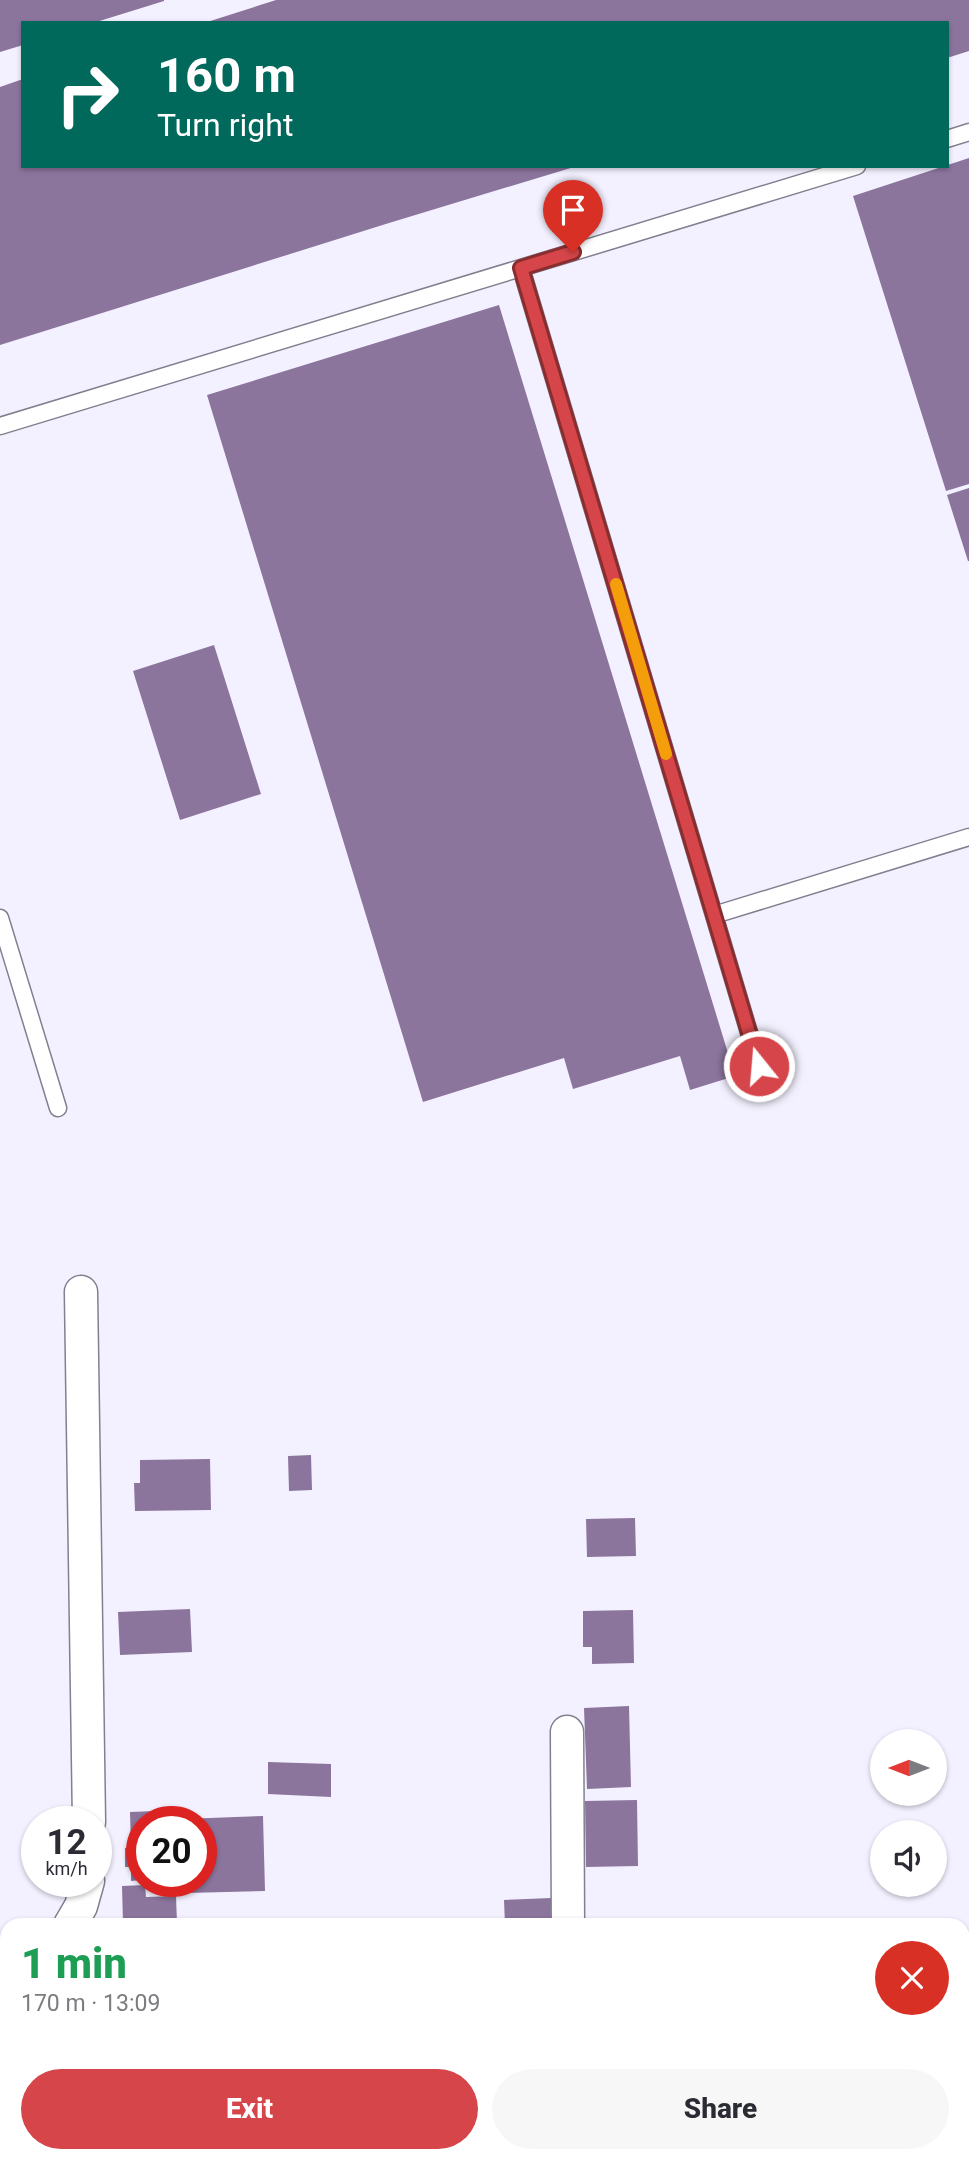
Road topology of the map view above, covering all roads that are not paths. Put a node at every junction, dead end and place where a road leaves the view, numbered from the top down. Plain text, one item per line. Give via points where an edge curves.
1 (969, 132) edge
2 (949, 138) edge
3 (850, 168) edge
4 (521, 268) junction
5 (0, 426) edge
6 (969, 837) edge
7 (714, 915) junction
8 (0, 918) edge
9 (759, 1066) dead end
10 (58, 1108) dead end
11 (81, 1292) dead end
12 (566, 1732) dead end
13 (89, 1806) edge
14 (84, 1897) edge
15 (74, 1918) edge
16 (568, 1918) edge

1 - 2 lane
3 - 4 lane
4 - 5 lane
4 - 7 lane
6 - 7 lane
7 - 9 lane
8 - 10 lane
11 - 13 street
12 - 16 street
14 - 15 street

